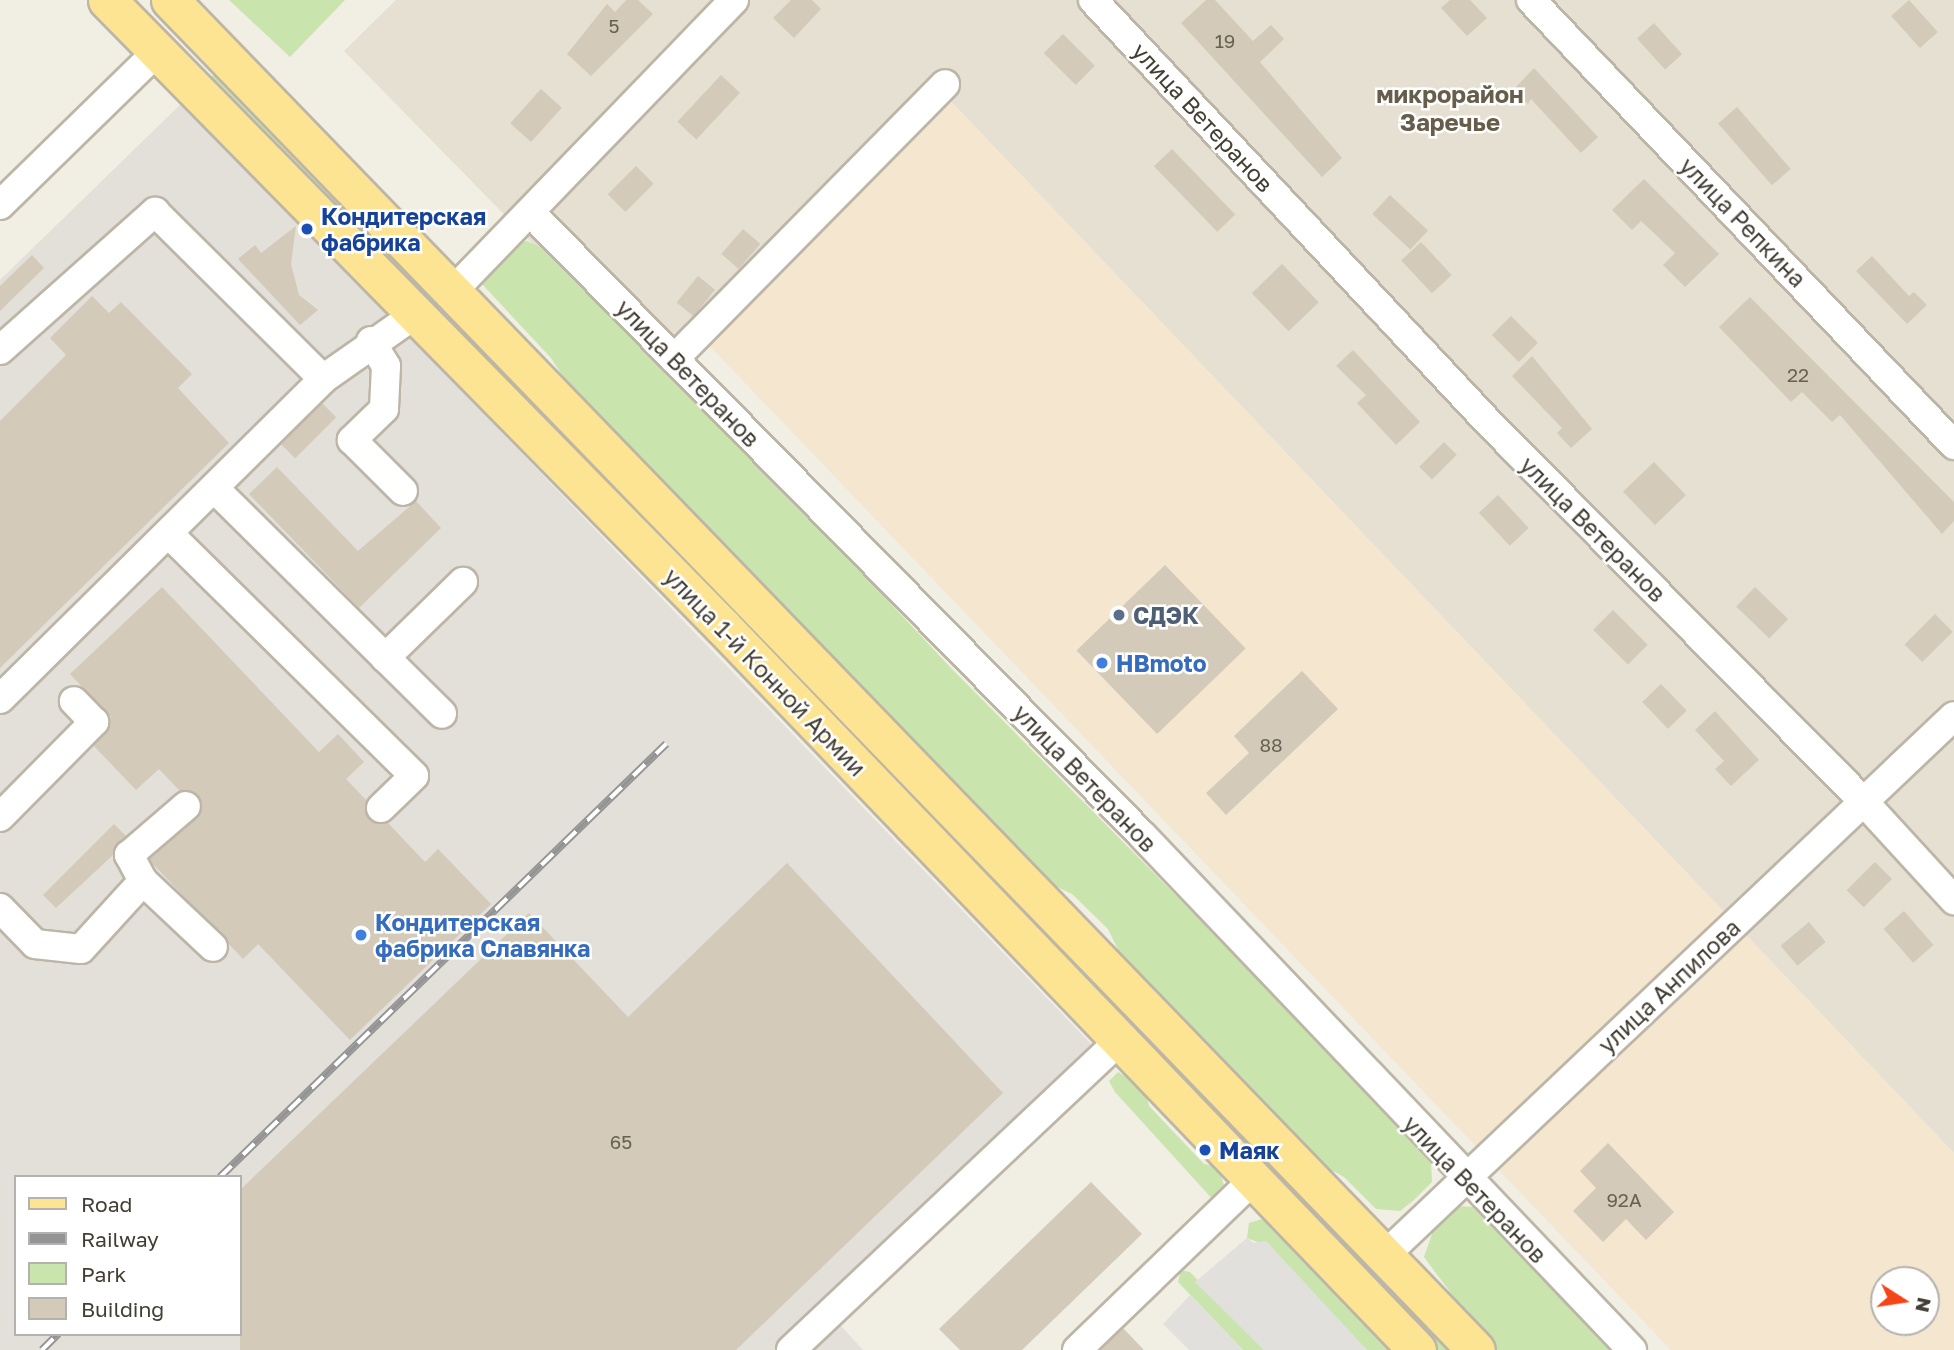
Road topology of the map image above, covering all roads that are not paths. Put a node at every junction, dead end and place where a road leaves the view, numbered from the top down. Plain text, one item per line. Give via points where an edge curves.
1 (107, 0) edge
2 (170, 0) edge
3 (734, 0) edge
4 (1093, 0) edge
5 (1531, 0) edge
6 (197, 27) junction
7 (161, 56) junction
8 (945, 84) dead end
9 (0, 205) edge
10 (530, 212) junction
11 (448, 288) junction
12 (414, 315) junction
13 (371, 341) junction
14 (0, 350) edge
15 (674, 359) junction
16 (323, 380) junction
17 (1954, 445) edge
18 (216, 490) junction
19 (403, 491) dead end
20 (169, 534) junction
21 (463, 582) dead end
22 (385, 658) junction
23 (0, 699) edge
24 (74, 701) dead end
25 (442, 714) dead end
26 (1954, 716) edge
27 (1865, 803) junction
28 (186, 806) dead end
29 (381, 808) dead end
30 (0, 817) edge
31 (143, 881) junction
32 (1954, 900) edge
33 (0, 908) edge
34 (213, 947) dead end
35 (1150, 1012) junction
36 (1118, 1042) junction
37 (1463, 1178) junction
38 (1252, 1181) junction
39 (1384, 1256) junction
40 (791, 1350) edge
41 (1077, 1350) edge
42 (1416, 1350) edge
43 (1476, 1350) edge
44 (1632, 1350) edge

1 - 7 main road, улица 1-й Конной Армии
2 - 6 main road, улица 1-й Конной Армии
3 - 10 street
4 - 27 street, улица Ветеранов via 1489,423
5 - 17 street, улица Репкина
6 - 7 main road
6 - 11 main road, улица 1-й Конной Армии
7 - 9 street
7 - 12 main road, улица 1-й Конной Армии
8 - 15 street
10 - 11 street
10 - 15 street, улица Ветеранов
11 - 12 main road
11 - 35 main road, улица 1-й Конной Армии
12 - 13 street
12 - 36 main road, улица 1-й Конной Армии via 723,627
13 - 16 street
13 - 19 street via 386,366 384,409 352,440
14 - 16 street via 155,212
15 - 37 street, улица Ветеранов via 1142,835
16 - 18 street
18 - 20 street
18 - 22 street
20 - 23 street
20 - 29 street via 414,776
21 - 22 street
22 - 25 street
24 - 30 street via 93,723
26 - 27 street, улица Анпилова
27 - 32 street, улица Ветеранов
27 - 37 street, улица Анпилова
28 - 31 street via 128,855
31 - 33 street via 81,949 34,944
31 - 34 street
35 - 36 main road
35 - 39 main road, улица 1-й Конной Армии
36 - 38 main road, улица 1-й Конной Армии
36 - 40 street
37 - 39 street, улица Анпилова
37 - 44 street, улица Ветеранов
38 - 41 street
38 - 42 main road, улица 1-й Конной Армии
39 - 43 main road, улица 1-й Конной Армии

